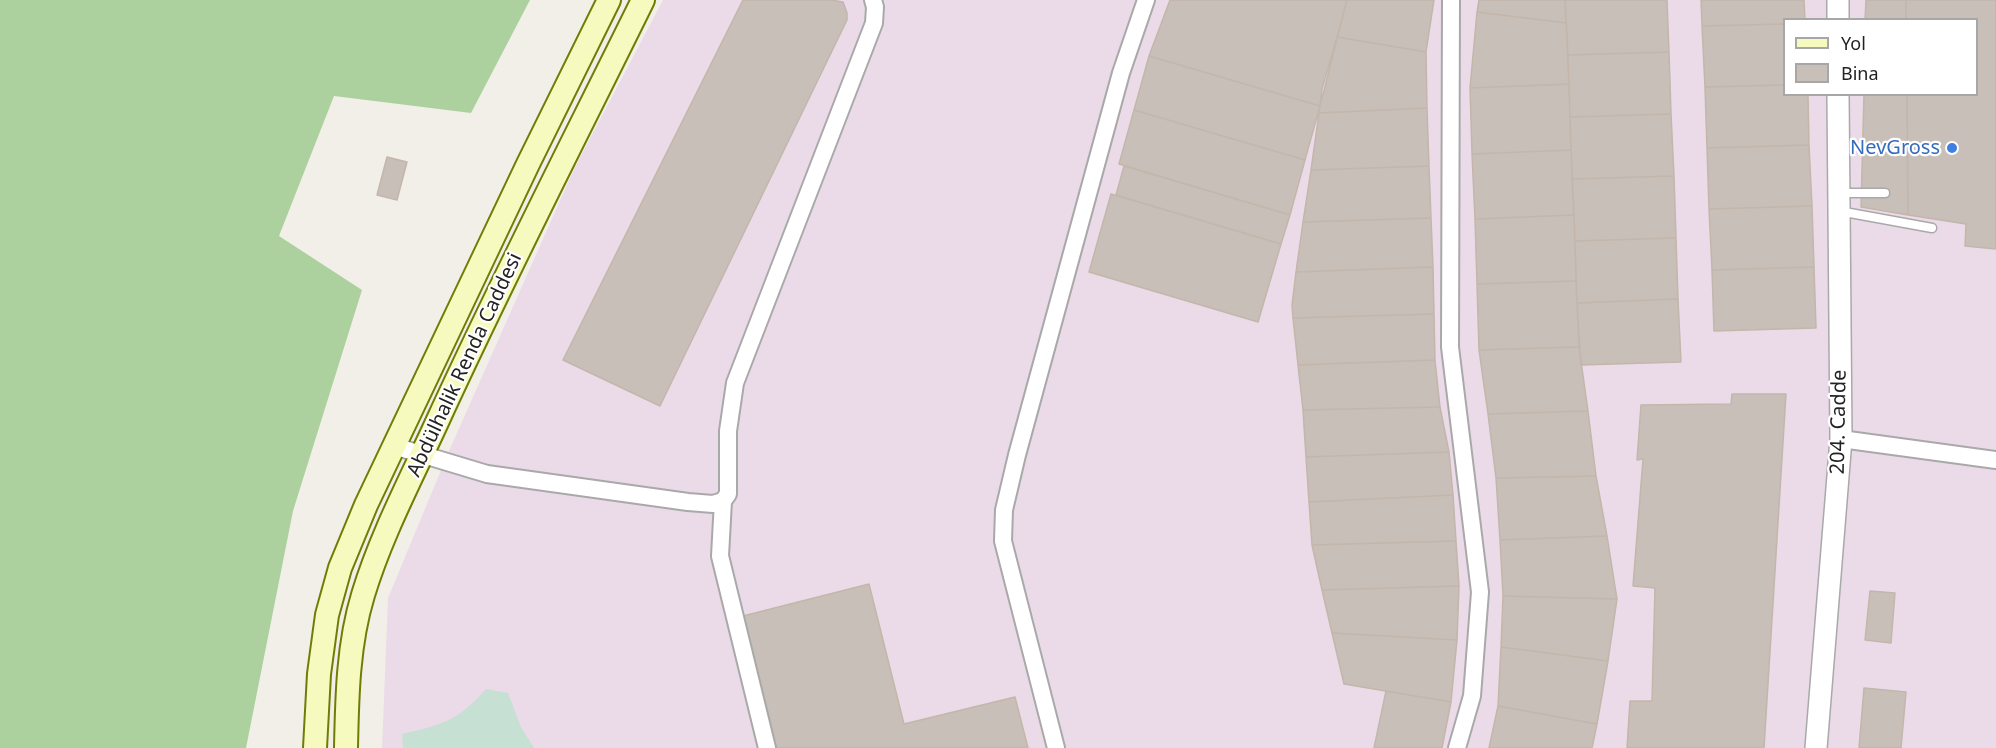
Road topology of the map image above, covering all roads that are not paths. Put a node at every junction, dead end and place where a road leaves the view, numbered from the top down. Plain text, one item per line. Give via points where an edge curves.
1 (609, 0) edge
2 (643, 0) edge
3 (873, 0) edge
4 (1146, 0) edge
5 (1451, 0) edge
6 (1838, 0) edge
7 (1838, 18) edge
8 (1838, 96) edge
9 (1885, 193) dead end
10 (1839, 202) junction
11 (1932, 228) dead end
12 (1841, 439) junction
13 (394, 447) junction
14 (422, 455) junction
15 (1996, 459) edge
16 (723, 501) junction
17 (315, 748) edge
18 (346, 748) edge
19 (767, 748) edge
20 (1056, 748) edge
21 (1457, 748) edge
22 (1816, 748) edge

1 - 13 main road, Abdülhalik Renda Caddesi
2 - 14 main road, Abdülhalik Renda Caddesi via 493,300
3 - 16 street via 874,23 735,383 728,431 728,494
4 - 20 street via 1121,73 1004,510 1003,541
5 - 21 street via 1450,347 1480,592 1472,696
6 - 7 street
8 - 10 street, 204. Cadde
9 - 10 lane
10 - 11 lane
10 - 12 street, 204. Cadde
12 - 15 street
12 - 22 street, 204. Cadde
13 - 14 street
13 - 17 main road, Abdülhalik Renda Caddesi via 340,568 330,606 319,674
14 - 16 street via 487,474 688,502
14 - 18 main road, Abdülhalik Renda Caddesi via 363,596 347,690
16 - 19 street via 720,556

